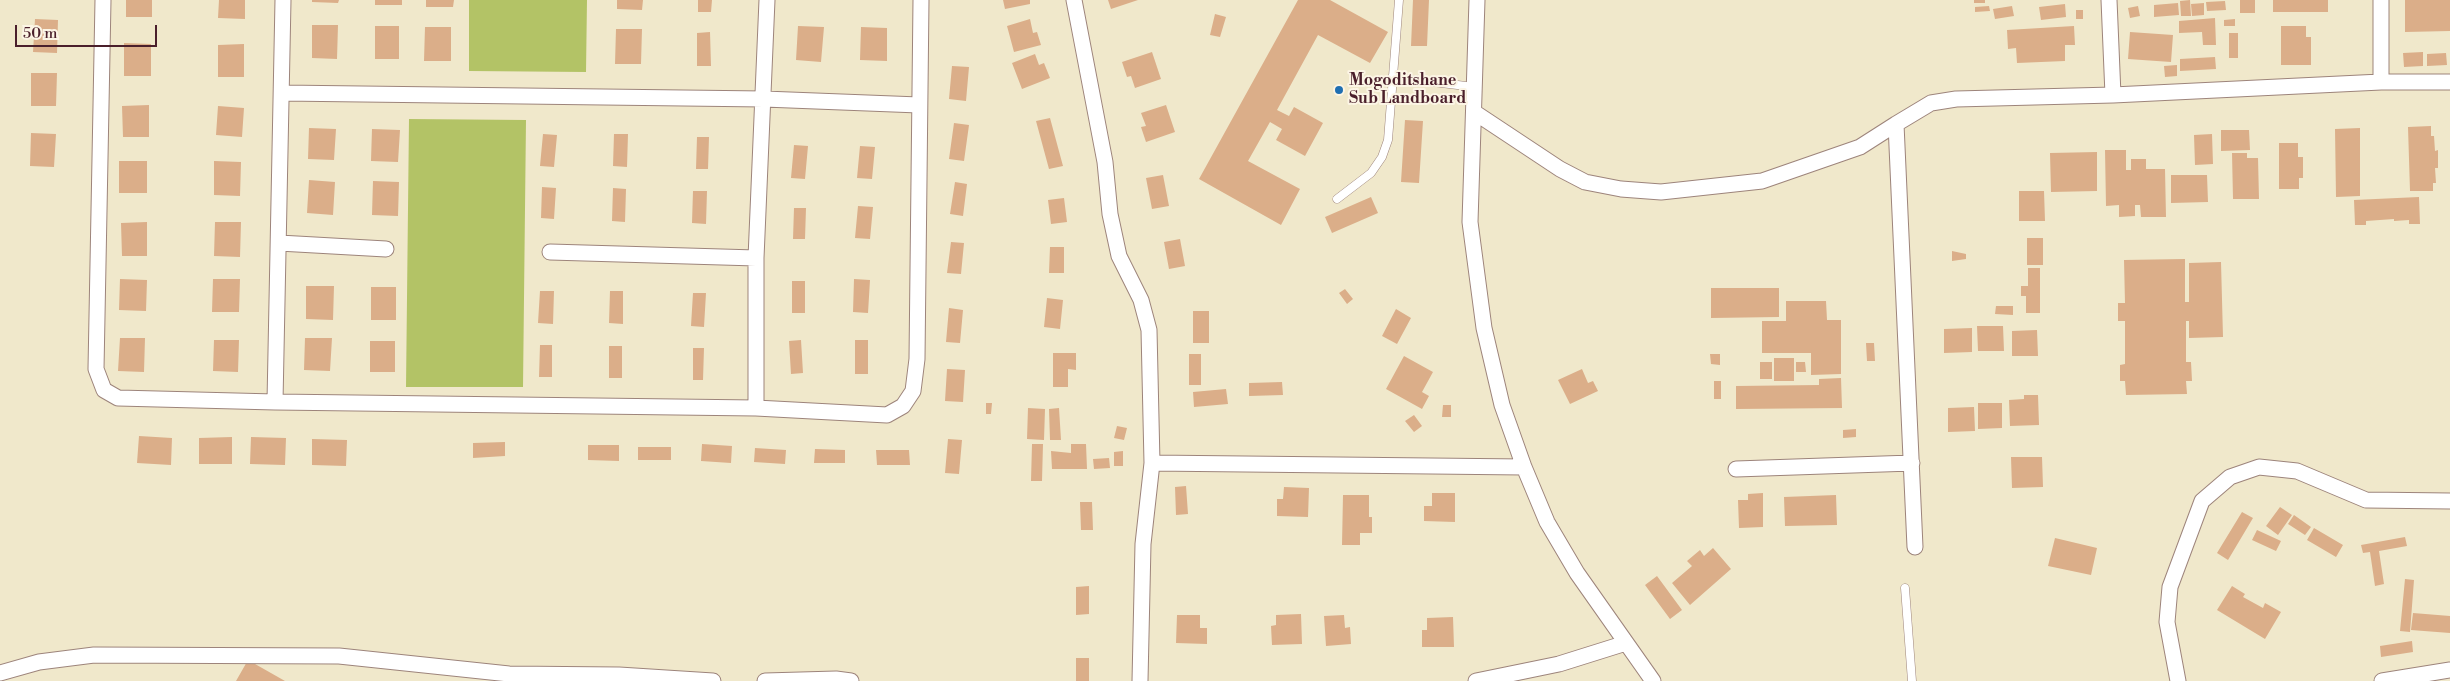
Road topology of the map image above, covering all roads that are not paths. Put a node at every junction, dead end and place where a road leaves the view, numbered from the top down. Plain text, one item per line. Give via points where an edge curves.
1 (103, 0) edge
2 (283, 0) edge
3 (767, 0) edge
4 (921, 0) edge
5 (1074, 0) edge
6 (1399, 0) edge
7 (1477, 0) edge
8 (2109, 0) edge
9 (2381, 0) edge
10 (1392, 77) junction
11 (2381, 82) junction
12 (2450, 82) edge
13 (1474, 87) junction
14 (282, 93) junction
15 (2113, 95) junction
16 (764, 99) junction
17 (919, 105) junction
18 (1474, 112) junction
19 (1896, 124) junction
20 (1337, 199) dead end
21 (278, 243) junction
22 (386, 249) dead end
23 (550, 252) dead end
24 (756, 258) junction
25 (275, 402) junction
26 (756, 408) junction
27 (1152, 463) junction
28 (1912, 463) junction
29 (1524, 467) junction
30 (1736, 469) dead end
31 (2450, 501) edge
32 (1915, 546) dead end
33 (1905, 588) dead end
34 (1626, 643) junction
35 (2450, 670) edge
36 (0, 673) edge
37 (713, 681) edge
38 (765, 681) edge
39 (851, 681) edge
40 (1140, 681) edge
41 (1476, 681) edge
42 (1653, 681) edge
43 (1912, 681) edge
44 (2178, 681) edge
45 (2382, 681) edge

1 - 25 street via 96,369 104,390 118,398
2 - 14 street
3 - 16 street
4 - 17 street
5 - 27 street via 1105,162 1111,223 1119,256 1141,300 1149,330
6 - 10 lane
7 - 13 street
8 - 15 street
9 - 11 street
10 - 13 lane
10 - 20 lane via 1388,140 1382,157 1371,173
11 - 12 street
11 - 15 street
13 - 18 street
14 - 16 street
14 - 21 street
15 - 19 street via 1956,99 1931,104
16 - 17 street
16 - 24 street
17 - 26 street via 917,359 913,391 904,406 888,415
18 - 19 street via 1585,182 1661,192 1762,181 1860,148
18 - 29 street via 1470,222 1483,318 1502,406
19 - 28 street
21 - 22 street
21 - 25 street
23 - 24 street
24 - 26 street
25 - 26 street
27 - 29 street
27 - 40 street via 1142,544
28 - 30 street
28 - 32 street
29 - 34 street via 1547,522 1577,573
31 - 44 street via 2366,500 2297,471 2259,467 2230,477 2202,501 2170,587 2167,622
33 - 43 lane
34 - 41 street via 1559,664
34 - 42 street
35 - 45 street
36 - 37 street via 39,662 94,655 329,656 509,674 619,675
38 - 39 street

